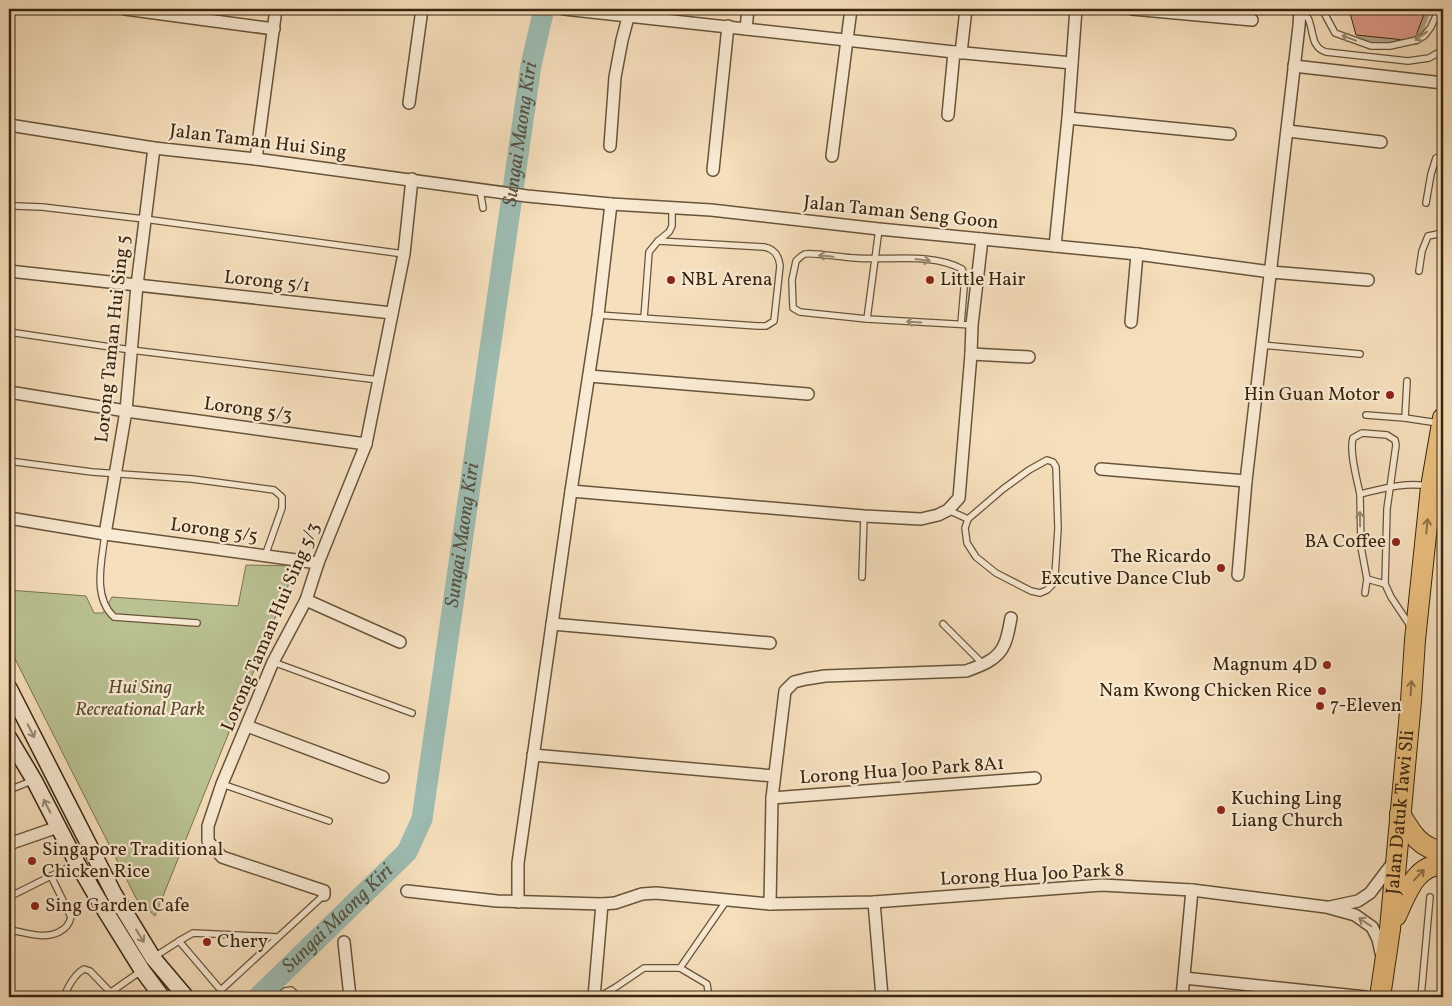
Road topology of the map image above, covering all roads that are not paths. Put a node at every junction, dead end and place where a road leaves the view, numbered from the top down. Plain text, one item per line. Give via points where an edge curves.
1 (125, 9) edge
2 (276, 9) edge
3 (422, 9) edge
4 (564, 9) edge
5 (748, 9) edge
6 (851, 9) edge
7 (966, 9) edge
8 (1076, 9) edge
9 (1132, 9) edge
10 (1322, 9) edge
11 (1439, 9) edge
12 (1182, 11) edge
13 (630, 12) edge
14 (1300, 12) edge
15 (1252, 20) dead end
16 (728, 26) junction
17 (274, 29) junction
18 (746, 29) junction
19 (846, 41) junction
20 (1443, 50) edge
21 (958, 52) junction
22 (1072, 63) junction
23 (1294, 66) junction
24 (1443, 83) edge
25 (410, 103) dead end
26 (948, 115) dead end
27 (1068, 118) junction
28 (9, 124) edge
29 (1288, 131) junction
30 (1230, 134) dead end
31 (1381, 142) dead end
32 (610, 146) dead end
33 (154, 148) junction
34 (832, 156) dead end
35 (1443, 156) edge
36 (256, 159) junction
37 (714, 170) dead end
38 (412, 179) junction
39 (480, 190) junction
40 (528, 196) joint
41 (1426, 203) dead end
42 (611, 204) junction
43 (15, 206) dead end
44 (483, 208) dead end
45 (672, 208) junction
46 (144, 219) junction
47 (879, 229) junction
48 (1443, 233) edge
49 (982, 239) junction
50 (658, 241) junction
51 (1055, 246) junction
52 (404, 254) junction
53 (1137, 254) junction
54 (874, 258) junction
55 (9, 271) edge
56 (1419, 271) dead end
57 (1271, 272) junction
58 (1368, 280) dead end
59 (137, 285) junction
60 (392, 313) junction
61 (598, 315) junction
62 (644, 318) junction
63 (868, 319) junction
64 (1131, 322) dead end
65 (966, 325) junction
66 (9, 332) edge
67 (1262, 345) junction
68 (131, 350) junction
69 (971, 354) junction
70 (1360, 354) dead end
71 (1028, 357) dead end
72 (589, 376) junction
73 (379, 380) junction
74 (1407, 381) dead end
75 (9, 392) edge
76 (808, 394) dead end
77 (126, 411) junction
78 (1366, 415) dead end
79 (1405, 418) junction
80 (1443, 421) edge
81 (366, 444) junction
82 (1440, 450) edge
83 (9, 461) edge
84 (1101, 469) dead end
85 (115, 473) junction
86 (1246, 481) junction
87 (1391, 487) junction
88 (1431, 487) junction
89 (571, 491) junction
90 (1360, 494) junction
91 (948, 510) junction
92 (864, 516) junction
93 (9, 518) edge
94 (968, 519) junction
95 (105, 534) junction
96 (265, 556) junction
97 (318, 563) junction
98 (1238, 575) dead end
99 (862, 578) dead end
100 (1367, 579) junction
101 (1384, 584) junction
102 (1365, 593) dead end
103 (306, 600) junction
104 (1011, 618) dead end
105 (197, 622) dead end
106 (552, 624) junction
107 (943, 624) dead end
108 (1415, 633) junction
109 (400, 642) dead end
110 (770, 643) dead end
111 (273, 662) junction
112 (984, 665) junction
113 (9, 688) edge
114 (412, 713) dead end
115 (247, 726) junction
116 (9, 738) edge
117 (533, 755) junction
118 (774, 776) junction
119 (383, 777) dead end
120 (1034, 778) dead end
121 (34, 780) junction
122 (222, 784) junction
123 (9, 790) edge
124 (772, 798) junction
125 (1400, 814) junction
126 (329, 821) dead end
127 (58, 828) junction
128 (9, 844) edge
129 (1443, 852) edge
130 (1396, 859) junction
131 (77, 863) junction
132 (1443, 865) edge
133 (51, 876) junction
134 (1192, 890) junction
135 (407, 891) dead end
136 (324, 895) joint
137 (9, 897) edge
138 (1430, 897) dead end
139 (727, 900) junction
140 (518, 902) junction
141 (874, 902) junction
142 (602, 904) junction
143 (770, 904) junction
144 (1326, 907) junction
145 (1390, 929) junction
146 (9, 930) edge
147 (278, 937) junction
148 (179, 941) junction
149 (344, 942) dead end
150 (153, 958) junction
151 (680, 968) junction
152 (142, 970) junction
153 (1184, 978) junction
154 (1380, 990) edge
155 (113, 995) edge
156 (65, 997) edge
157 (104, 997) edge
158 (162, 997) edge
159 (186, 997) edge
160 (278, 997) edge
161 (298, 997) edge
162 (350, 997) edge
163 (594, 997) edge
164 (599, 997) edge
165 (710, 997) edge
166 (882, 997) edge
167 (1182, 997) edge
168 (1366, 997) edge
169 (1420, 997) edge

1 - 17 street
2 - 17 street
3 - 25 street
4 - 13 street
5 - 18 street
6 - 19 street
7 - 21 street
8 - 22 street
9 - 12 street
11 -> 10 lane via 1424,36 1390,46 1371,46 1335,33
12 - 15 street
13 - 16 street
13 - 32 street via 615,77
14 - 20 lane via 1309,20 1312,39 1322,51 1408,61 1429,58
14 - 23 street
16 - 18 street
16 - 37 street
17 - 36 street
18 - 19 street
19 - 21 street
19 - 34 street
21 - 22 street
21 - 26 street
22 - 27 street
23 - 24 street
23 - 29 street
27 - 30 street
27 - 51 street
28 - 33 street, Jalan Taman Hui Sing
29 - 31 street
29 - 57 street
33 - 36 street, Jalan Taman Hui Sing
33 - 46 street, Lorong Taman Hui Sing 5
35 - 41 lane via 1436,158
36 - 38 street, Jalan Taman Hui Sing
38 - 39 street, Jalan Taman Hui Sing
38 - 52 street, Lorong Taman Hui Sing 5/3
39 - 40 street, Jalan Taman Hui Sing
39 - 44 lane
40 - 42 street, Jalan Taman Seng Goon
42 - 45 street, Jalan Taman Seng Goon
42 - 61 street
43 - 46 lane
45 - 47 street, Jalan Taman Seng Goon
45 - 50 lane via 672,226
46 - 52 lane
46 - 59 street, Lorong Taman Hui Sing 5
47 - 49 street, Jalan Taman Seng Goon
47 - 54 lane
48 - 56 lane via 1428,236
49 - 51 street, Jalan Taman Seng Goon
49 - 65 street
50 - 62 lane via 649,252
50 - 62 lane via 764,247 775,251 780,266 774,321 758,326
51 - 53 street, Jalan Taman Seng Goon
52 - 60 street, Lorong Taman Hui Sing 5/3
53 - 57 street, Jalan Taman Seng Goon
53 - 64 street
54 - 63 lane
54 -> 63 lane via 805,254 796,261 792,280 793,308 800,312
54 -> 65 lane via 922,259 962,269
55 - 59 street, Lorong 5/1
57 - 58 street, Jalan Taman Seng Goon
57 - 67 street
59 - 60 street, Lorong 5/1
59 - 68 street, Lorong Taman Hui Sing 5
60 - 73 street, Lorong Taman Hui Sing 5/3
61 - 62 lane
61 - 72 street
65 -> 63 lane
65 - 69 street
66 - 68 lane
67 - 70 lane
67 - 86 street
68 - 73 lane
68 - 77 street, Lorong Taman Hui Sing 5
69 - 71 street
69 - 91 street via 959,498
72 - 76 street
72 - 89 street
73 - 81 street, Lorong Taman Hui Sing 5/3
74 - 79 lane
75 - 77 street, Lorong 5/3
77 - 81 street, Lorong 5/3
77 - 85 street, Lorong Taman Hui Sing 5
78 - 79 lane
79 - 80 lane
80 - 82 highway, Jalan Datuk Tawi Sli
81 - 97 street, Lorong Taman Hui Sing 5/3
82 - 88 highway, Jalan Datuk Tawi Sli
83 - 85 lane
84 - 86 street
85 - 95 street, Lorong Taman Hui Sing 5
85 - 96 lane via 274,490 282,496 282,508
86 - 98 street
87 - 88 lane via 1415,484
87 - 90 lane
87 - 90 lane via 1395,440 1387,435 1362,433 1353,438 1352,443
87 - 101 lane
108 -> 88 highway, Jalan Datuk Tawi Sli
89 - 92 street
89 - 106 street
100 -> 90 lane via 1361,547
91 - 92 street via 922,519
91 - 94 lane
92 - 99 lane
93 - 95 street, Lorong 5/5
94 - 94 lane via 1030,470 1047,460 1053,462 1056,467 1058,528 1052,585 1040,593 996,573 976,557 967,543 965,528
95 - 96 street, Lorong 5/5
95 - 105 lane via 101,595 114,617
96 - 97 street, Lorong 5/5
97 - 103 street, Lorong Taman Hui Sing 5/3
100 - 101 lane
100 - 102 lane
101 - 108 lane
103 - 109 street
103 - 111 street, Lorong Taman Hui Sing 5/3
104 - 112 street via 1004,647
106 - 110 street
106 - 117 street
107 - 112 lane
125 -> 108 highway, Jalan Datuk Tawi Sli
111 - 114 lane
111 - 115 street, Lorong Taman Hui Sing 5/3
112 - 118 street via 966,671 825,676 794,682 785,691
113 -> 150 main road via 114,894
115 - 119 street
115 - 122 street, Lorong Taman Hui Sing 5/3
116 - 121 main road
117 - 118 street
117 - 140 street via 518,863
118 - 124 street
120 - 124 street, Lorong Hua Joo Park 8A1
121 - 123 lane
127 -> 121 main road
122 - 126 lane
122 - 136 street, Lorong Taman Hui Sing 5/3 via 208,826 208,841 222,857 324,891
124 - 143 street
125 - 129 highway via 1420,842
125 - 130 highway, Jalan Datuk Tawi Sli
127 - 128 street
127 - 131 main road
130 - 144 street, Lorong Hua Joo Park 8 via 1370,893 1358,901
130 - 145 highway, Jalan Datuk Tawi Sli
131 - 133 lane
131 - 152 main road
145 -> 132 highway via 1418,875 1426,868
133 - 137 lane
133 - 146 lane via 71,918 70,923 52,935
134 - 141 street, Lorong Hua Joo Park 8 via 1102,885
134 - 144 street, Lorong Hua Joo Park 8
134 - 153 street
135 - 140 street, Lorong Hua Joo Park 8
136 - 147 lane
138 - 169 lane
139 - 142 street, Lorong Hua Joo Park 8 via 656,893
139 - 143 street, Lorong Hua Joo Park 8
139 - 151 lane
140 - 142 street, Lorong Hua Joo Park 8
141 - 143 street, Lorong Hua Joo Park 8
141 - 166 street
142 - 163 street
154 -> 144 street, Lorong Hua Joo Park 8 via 1381,951 1372,927 1355,916
145 - 154 highway, Jalan Datuk Tawi Sli
147 - 148 lane via 193,933
147 - 148 lane via 222,989
148 - 150 lane
149 - 162 street
150 - 159 main road
151 - 164 lane via 644,968
151 - 165 lane via 707,984
152 - 155 lane
152 - 158 main road
153 - 167 street
153 - 168 street
155 - 156 lane via 90,971 84,969 65,992
155 - 157 lane
160 - 161 lane via 291,990

